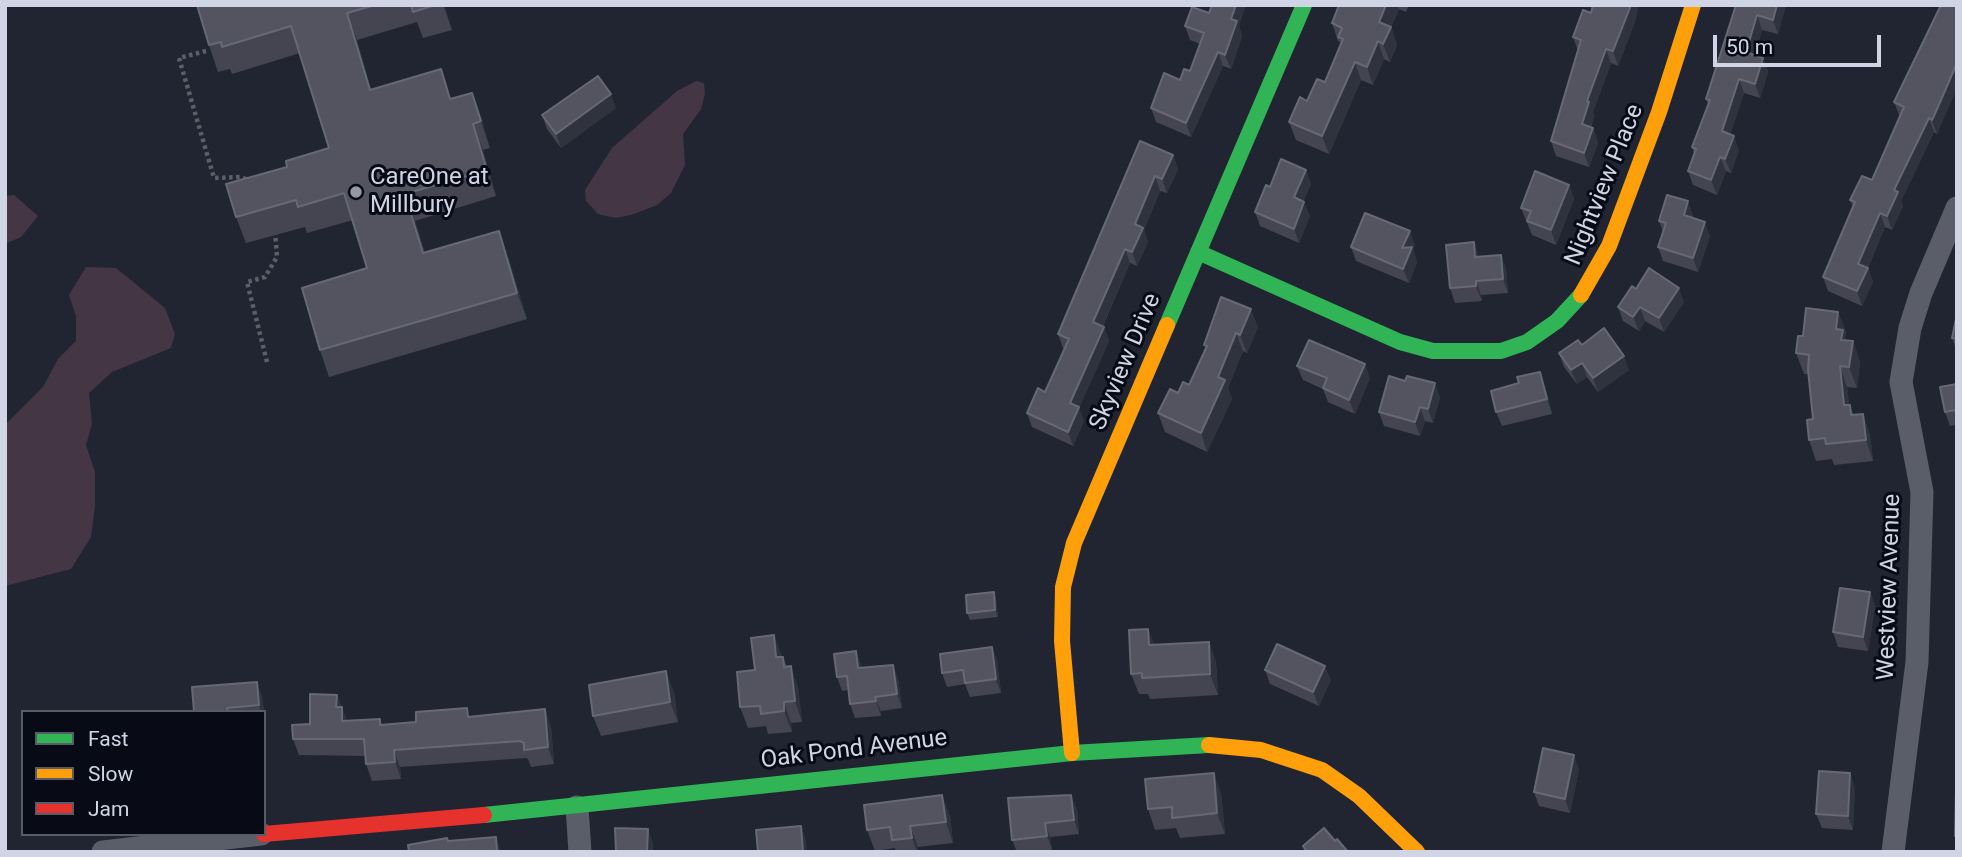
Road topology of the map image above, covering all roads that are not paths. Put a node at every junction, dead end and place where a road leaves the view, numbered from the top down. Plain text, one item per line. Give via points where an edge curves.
1 (1304, 5) edge
2 (1693, 5) edge
3 (1957, 208) edge
4 (1198, 252) junction
5 (1072, 753) junction
6 (577, 807) junction
7 (266, 834) edge
8 (245, 836) edge
9 (103, 852) edge
10 (580, 852) edge
11 (1417, 852) edge
12 (1893, 852) edge

1 - 4 street, Skyview Drive
2 - 4 street, Nightview Place via 1609,246 1588,288 1557,321 1527,342 1501,351 1461,353 1400,342
3 - 12 street, Westview Avenue via 1921,293 1901,382 1922,492 1917,662
4 - 5 street, Skyview Drive via 1071,554 1063,587 1062,641
5 - 6 street, Oak Pond Avenue
5 - 11 street, Oak Pond Avenue via 1212,745 1261,750 1301,761 1359,796
6 - 7 street, Oak Pond Avenue
6 - 10 street
8 - 9 street, Oak Pond Avenue

